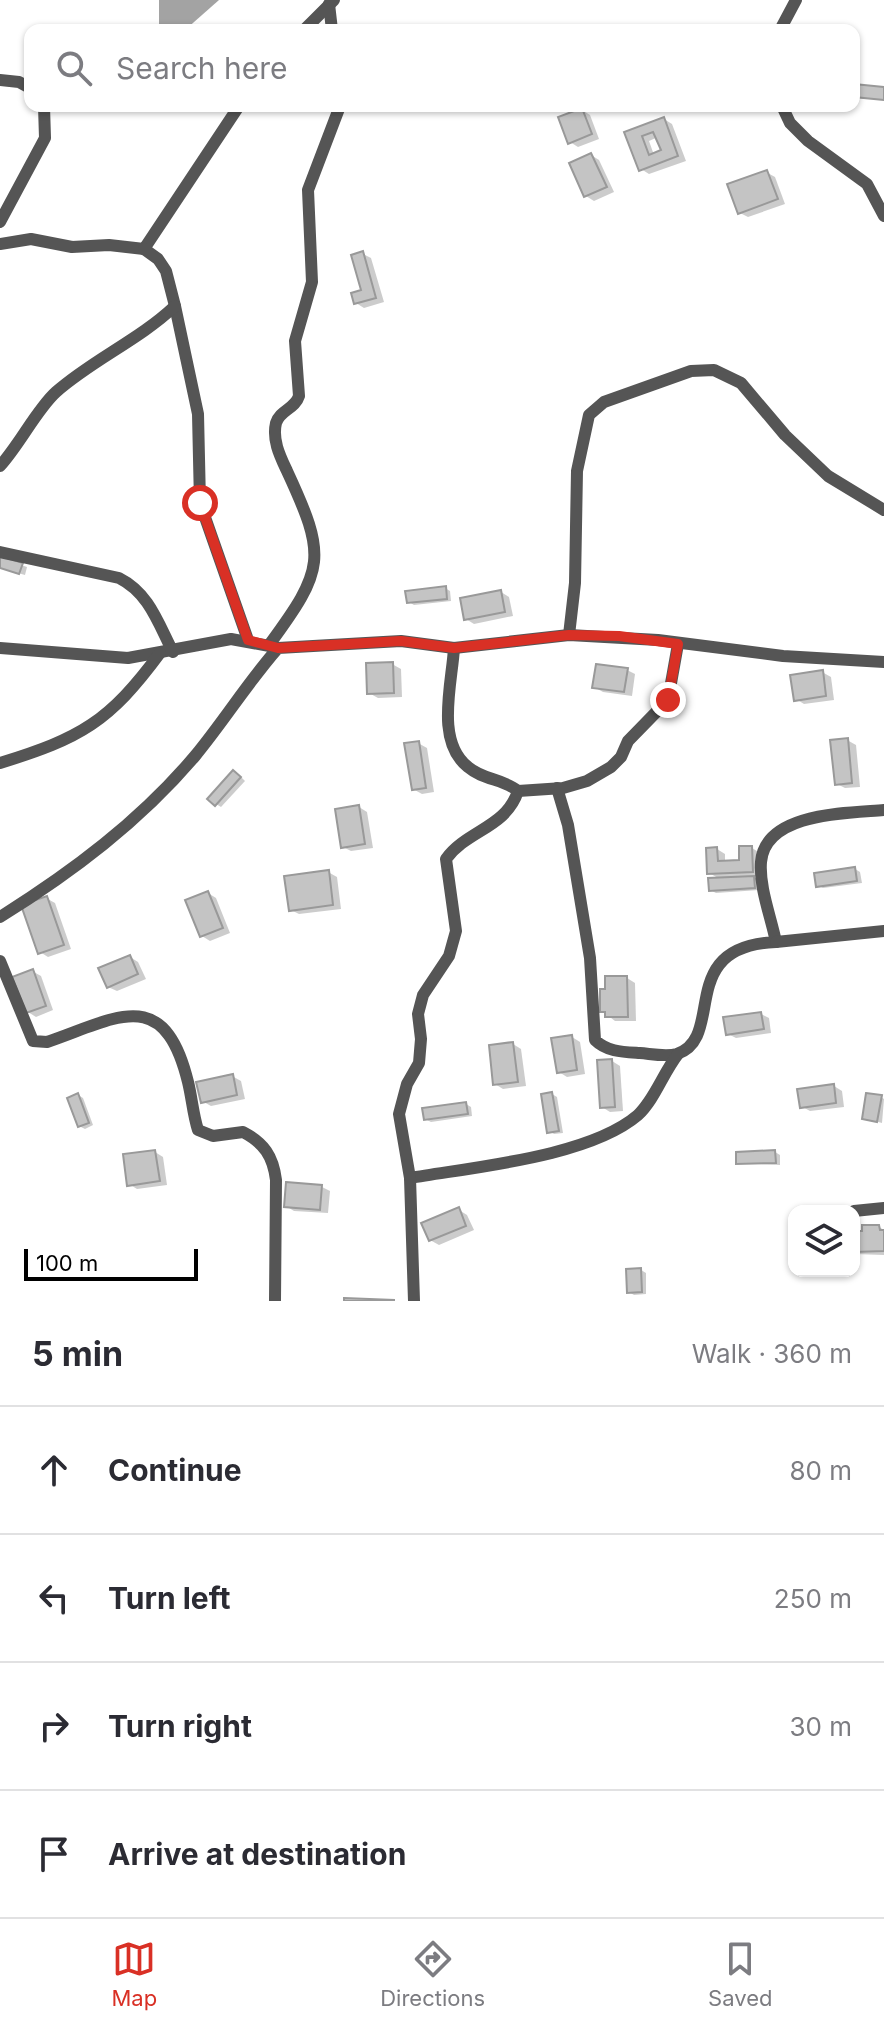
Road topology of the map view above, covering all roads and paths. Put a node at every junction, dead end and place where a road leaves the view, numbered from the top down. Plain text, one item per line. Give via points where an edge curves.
1 (796, 0) edge
2 (331, 2) edge
3 (310, 24) edge
4 (332, 24) edge
5 (783, 24) edge
6 (0, 80) edge
7 (24, 85) edge
8 (44, 112) edge
9 (235, 112) edge
10 (338, 112) edge
11 (785, 112) edge
12 (884, 216) edge
13 (0, 222) edge
14 (0, 244) edge
15 (144, 249) junction
16 (175, 306) junction
17 (0, 466) edge
18 (884, 510) edge
19 (0, 552) edge
20 (569, 635) junction
21 (248, 640) junction
22 (678, 644) junction
23 (274, 647) junction
24 (0, 648) edge
25 (454, 648) junction
26 (166, 653) junction
27 (884, 662) edge
28 (0, 763) edge
29 (557, 788) junction
30 (518, 791) junction
31 (884, 810) edge
32 (0, 917) edge
33 (884, 931) edge
34 (776, 942) junction
35 (0, 961) edge
36 (678, 1054) junction
37 (410, 1178) junction
38 (884, 1208) edge
39 (860, 1210) edge
40 (275, 1301) edge
41 (414, 1301) edge

1 - 5 street
2 - 3 street
2 - 4 street
6 - 7 street
8 - 13 street via 45,138
9 - 15 street
10 - 23 street via 308,190 312,267 295,341 299,396 276,426 280,456 312,524 316,558 310,584
11 - 12 street via 808,141 867,184
14 - 15 street via 31,239 72,247
15 - 16 street via 166,271
16 - 17 street via 152,328 57,391
16 - 21 street via 198,414 200,503
18 - 20 street via 828,476 741,383 714,370 691,371 604,402 589,415 577,471
19 - 26 street via 135,586 148,601
20 - 22 street
20 - 25 street
21 - 23 street
21 - 26 street
22 - 27 street
22 - 29 street via 668,700 628,741 621,757 587,781
23 - 25 street via 401,641
23 - 32 street via 195,756 150,802 100,848
24 - 26 street via 128,658
25 - 30 street via 448,725 452,751 467,767
26 - 28 street via 112,712 66,740
29 - 30 street
29 - 36 street via 590,958 595,1040 616,1051
30 - 37 street via 500,820 455,846 446,859 456,931 449,956 423,995 419,1063 399,1114
31 - 34 street via 802,820 770,841 761,864
33 - 34 street
34 - 36 street via 737,947 724,956 706,993 697,1032
35 - 40 street via 33,1041 47,1042 128,1014 144,1015 169,1034 178,1051 198,1130 213,1136 243,1132 265,1148 276,1180
36 - 37 street via 639,1114 598,1138 541,1155
37 - 41 street
38 - 39 street

